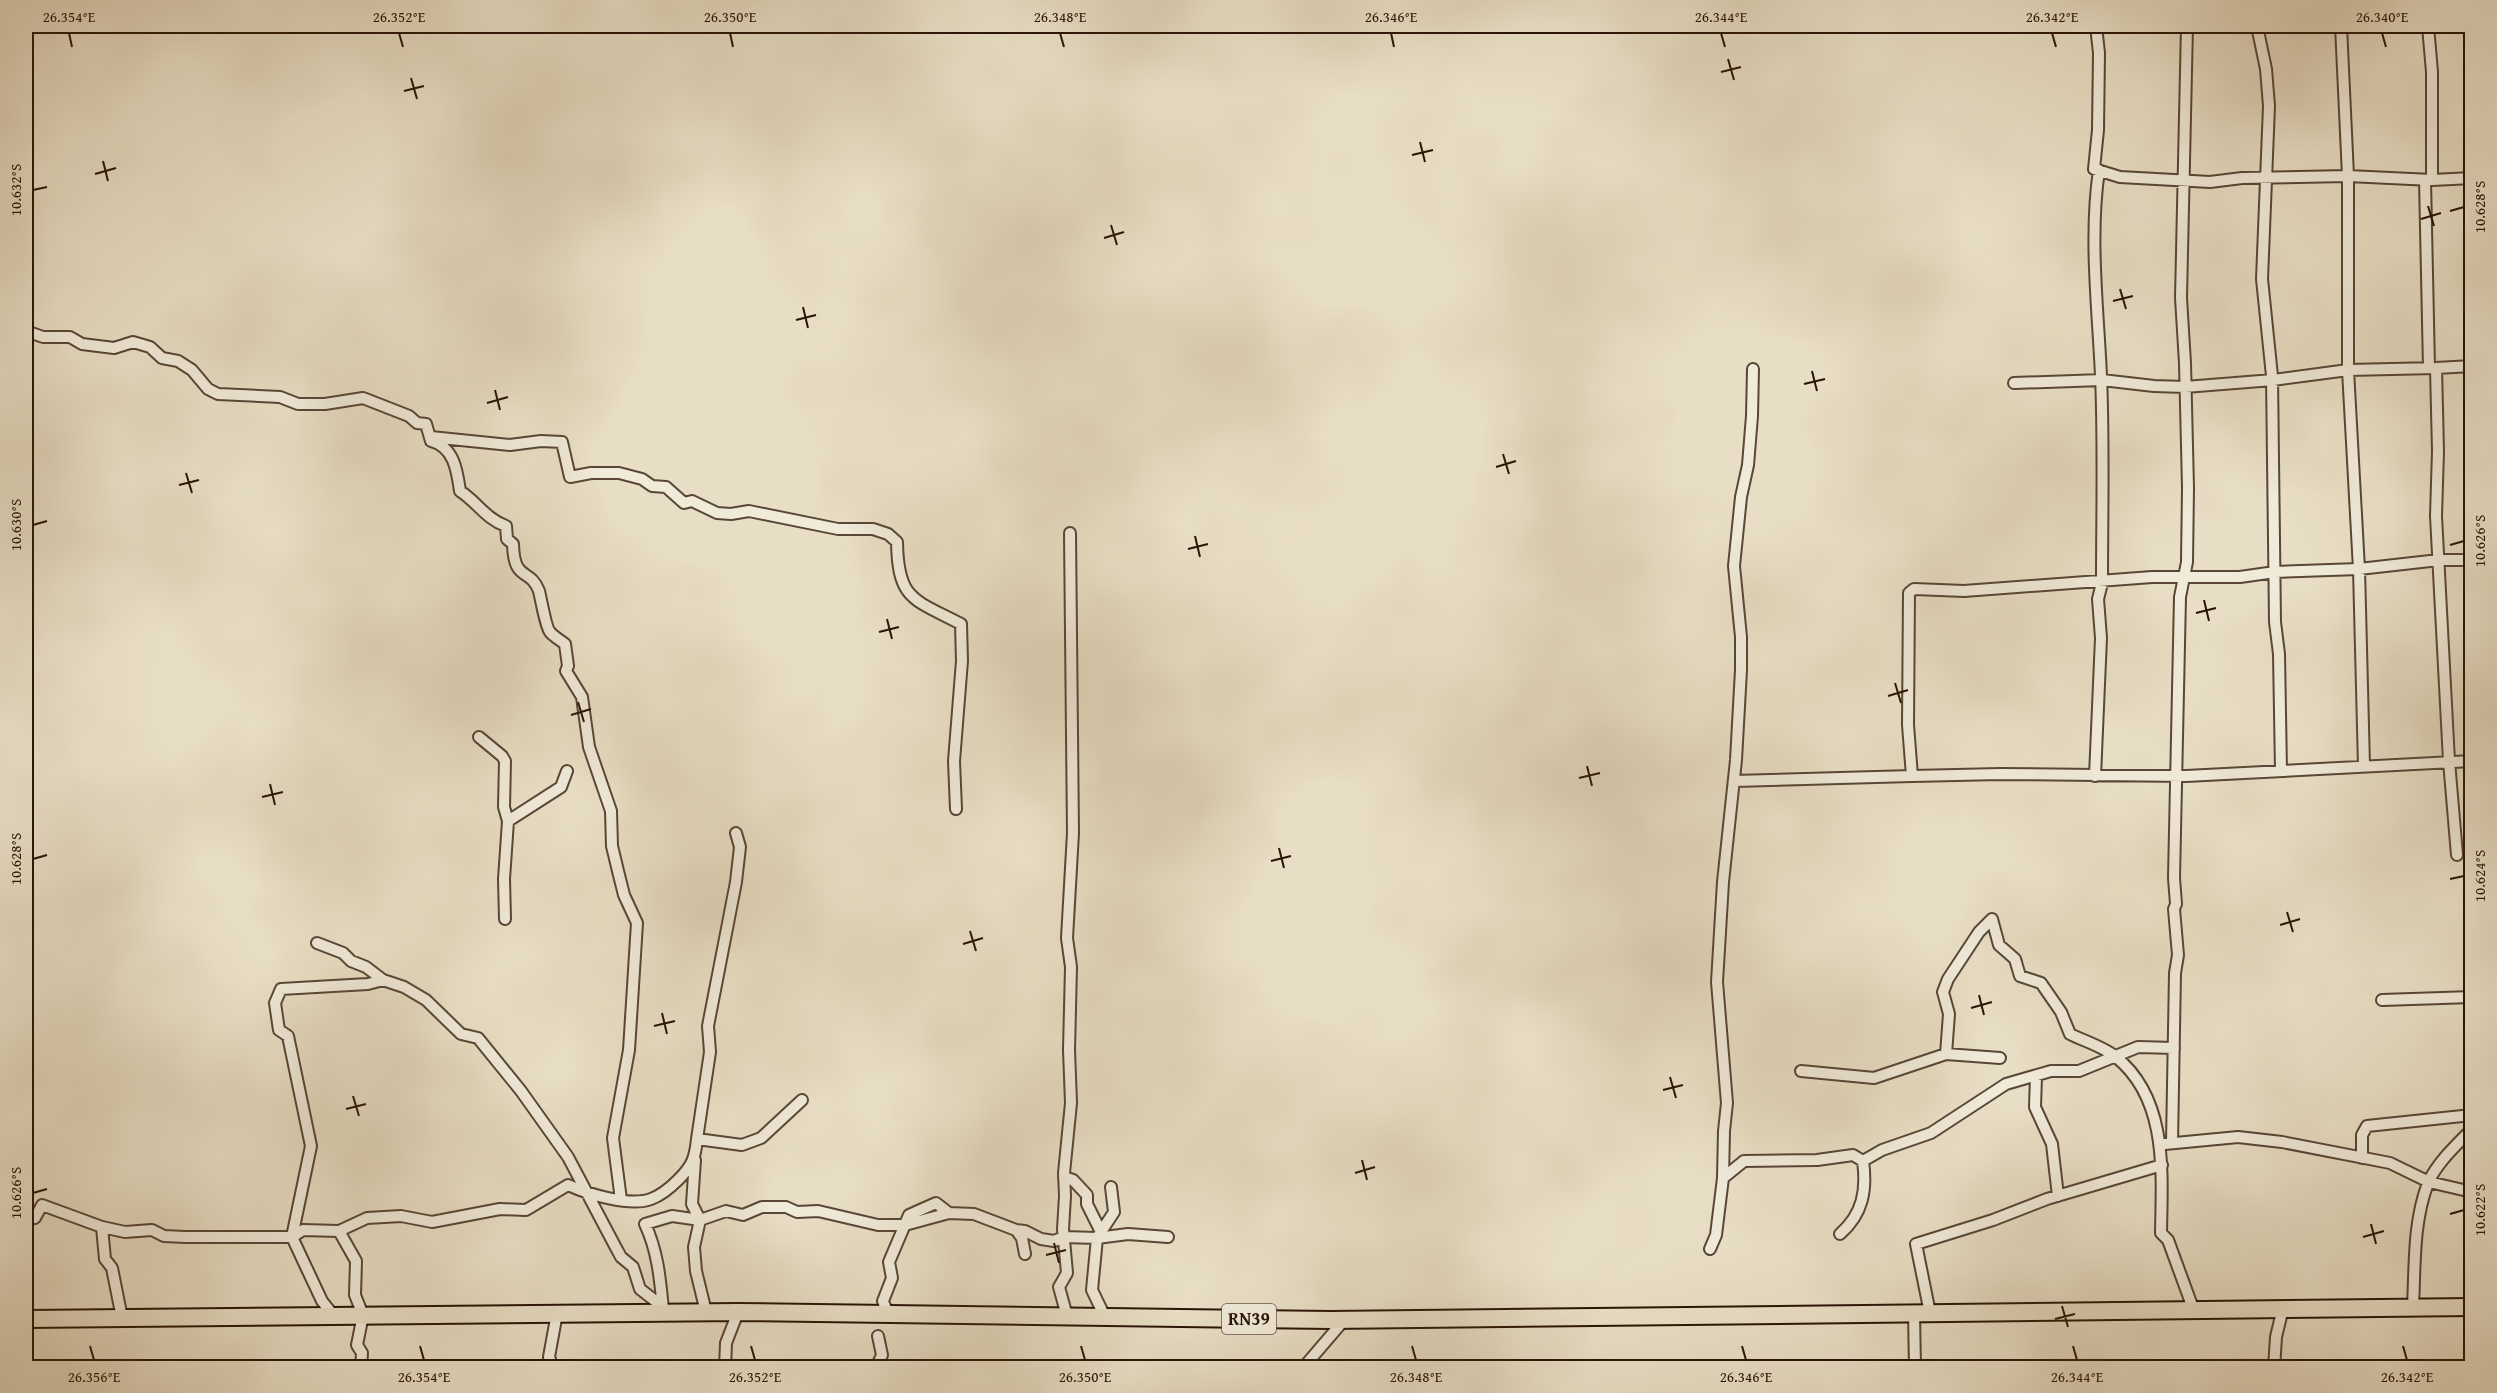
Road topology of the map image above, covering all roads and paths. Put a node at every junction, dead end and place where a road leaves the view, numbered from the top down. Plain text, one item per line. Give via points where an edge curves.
1 (2096, 26) edge
2 (2187, 26) edge
3 (2257, 26) edge
4 (2341, 26) edge
5 (2428, 26) edge
6 (2099, 170) junction
7 (2348, 176) junction
8 (2472, 178) edge
9 (2266, 179) junction
10 (2183, 180) junction
11 (2429, 180) junction
12 (26, 331) edge
13 (2472, 366) edge
14 (2432, 368) junction
15 (1753, 369) dead end
16 (2348, 370) junction
17 (2102, 380) junction
18 (2272, 380) junction
19 (2014, 383) dead end
20 (2185, 387) junction
21 (429, 436) junction
22 (1070, 533) dead end
23 (2439, 560) junction
24 (2472, 560) edge
25 (2359, 569) junction
26 (2275, 572) junction
27 (2183, 577) junction
28 (2102, 583) junction
29 (479, 737) dead end
30 (2449, 761) junction
31 (2472, 761) edge
32 (2364, 766) junction
33 (567, 771) dead end
34 (2281, 771) junction
35 (1912, 776) junction
36 (2095, 776) junction
37 (2177, 776) junction
38 (1734, 781) junction
39 (956, 809) dead end
40 (508, 821) junction
41 (736, 833) dead end
42 (2457, 855) dead end
43 (505, 919) dead end
44 (317, 943) dead end
45 (383, 980) junction
46 (2472, 997) edge
47 (2382, 1000) dead end
48 (2174, 1048) junction
49 (1946, 1054) junction
50 (2115, 1056) junction
51 (2000, 1058) dead end
52 (1801, 1071) dead end
53 (2036, 1076) junction
54 (802, 1100) dead end
55 (2472, 1115) edge
56 (2472, 1130) edge
57 (697, 1139) junction
58 (2167, 1143) junction
59 (2362, 1158) junction
60 (695, 1160) junction
61 (1863, 1161) junction
62 (2162, 1165) junction
63 (1064, 1177) junction
64 (1723, 1178) junction
65 (2429, 1182) junction
66 (1111, 1187) dead end
67 (585, 1192) junction
68 (2472, 1192) edge
69 (2058, 1196) junction
70 (621, 1200) junction
71 (35, 1218) dead end
72 (700, 1220) junction
73 (905, 1225) junction
74 (102, 1227) junction
75 (1016, 1230) junction
76 (339, 1231) junction
77 (1101, 1231) junction
78 (1840, 1234) dead end
79 (1064, 1236) junction
80 (292, 1237) junction
81 (1168, 1238) dead end
82 (1710, 1249) dead end
83 (1025, 1254) dead end
84 (2413, 1307) junction
85 (2472, 1307) edge
86 (2283, 1308) junction
87 (669, 1311) junction
88 (2194, 1311) junction
89 (706, 1312) junction
90 (738, 1312) junction
91 (557, 1313) junction
92 (1922, 1313) junction
93 (888, 1314) junction
94 (363, 1315) junction
95 (334, 1316) junction
96 (1067, 1316) junction
97 (1105, 1317) junction
98 (122, 1318) junction
99 (26, 1319) edge
100 (1345, 1319) junction
101 (878, 1336) dead end
102 (361, 1368) edge
103 (553, 1368) edge
104 (725, 1368) edge
105 (876, 1368) edge
106 (1303, 1368) edge
107 (1915, 1368) edge
108 (2274, 1368) edge

1 - 6 street via 2094,169
2 - 10 street
3 - 9 street via 2269,106
4 - 7 street
5 - 11 street via 2432,72
6 - 10 street via 2120,177
6 - 17 street via 2095,229
7 - 9 street
7 - 11 street
7 - 16 street
8 - 11 street
9 - 10 street
9 - 18 street via 2262,279
10 - 20 street via 2181,298
11 - 14 street
12 - 21 street via 43,337 70,337 82,344 114,348 133,342 150,347 162,358 178,361 192,370 208,389 218,394 280,397 298,404 363,398 426,424
13 - 14 street
14 - 16 street
14 - 23 street
15 - 38 street via 1748,465 1734,566 1741,637
16 - 18 street
16 - 25 street
17 - 19 street
17 - 20 street
17 - 28 street
18 - 20 street
18 - 26 street
20 - 27 street via 2188,488 2187,562
21 - 39 street via 510,445 562,442 570,477 619,473 666,488 684,503 692,501 717,513 748,512 888,534 897,542 898,569 906,589 917,601 961,624 954,761
21 - 70 street via 455,462 460,491 495,523 506,526 517,570 538,589 549,631 564,644 566,671 582,697 589,747 611,811 612,846 624,895 637,923 629,1050 613,1138
22 - 63 street via 1073,833 1067,938 1071,967 1071,1103
23 - 24 street
23 - 25 street
23 - 30 street
25 - 26 street
25 - 32 street
26 - 27 street via 2240,578
26 - 34 street
27 - 28 street
27 - 37 street
28 - 35 street via 1964,591 1914,589 1909,593 1908,725
28 - 36 street via 2098,599 2101,638
29 - 40 street via 505,761 504,807
30 - 31 street
30 - 32 street
30 - 42 street
32 - 34 street
33 - 40 street via 561,788
34 - 37 street
35 - 36 street
35 - 38 street
36 - 37 street
37 - 48 street
38 - 64 street via 1717,982 1727,1103
40 - 43 street
41 - 57 street via 740,848 708,1026 710,1052
44 - 45 street via 343,953
45 - 67 street via 426,1000 461,1034 478,1038 568,1156
45 - 80 street via 281,989 275,1003 279,1030 288,1036 312,1146
46 - 47 street
48 - 50 street via 2138,1047
48 - 58 street
49 - 50 street via 1949,1014 1943,992 1979,932 1992,919 1999,945 2015,959 2020,976 2041,983 2061,1012 2070,1034
49 - 51 street
49 - 52 street via 1874,1078
50 - 53 street via 2079,1071 2051,1071
50 - 58 street via 2144,1089
53 - 61 street via 2006,1084 1931,1133
53 - 69 street via 2036,1107 2052,1144
54 - 57 street via 762,1138 742,1145
55 - 59 street via 2367,1126 2362,1135
56 - 65 street via 2447,1155
57 - 60 street
58 - 59 street via 2238,1137
58 - 62 street
59 - 65 street via 2390,1163
60 - 70 street via 666,1192 649,1200
60 - 72 street via 692,1204
61 - 64 street via 1853,1155 1817,1160 1743,1161
61 - 78 street via 1866,1183 1859,1212
62 - 69 street
62 - 88 street via 2161,1233 2168,1240
63 - 77 street via 1087,1195
63 - 79 street
64 - 82 street via 1716,1235
65 - 68 street
65 - 84 street via 2417,1231
66 - 77 street via 1114,1212
67 - 70 street
67 - 76 street via 568,1185 526,1210 500,1209 432,1222 401,1216 368,1218
67 - 87 street via 621,1257 633,1267 640,1289
69 - 92 street via 1916,1244
71 - 74 street via 42,1205
72 - 73 street via 726,1211 743,1215 762,1207 786,1207 878,1225
72 - 87 street via 672,1216 645,1224 654,1243
72 - 89 street via 694,1247
73 - 75 street via 949,1213 974,1214
73 - 93 street via 889,1262 892,1278 882,1301
74 - 80 street via 125,1232 152,1230 164,1236 185,1238
74 - 98 street via 105,1259 112,1268
75 - 79 street via 1053,1241
75 - 83 street
76 - 80 street via 303,1230
76 - 94 street via 356,1261 355,1295
77 - 79 street
77 - 81 street
77 - 97 street via 1092,1290
79 - 96 street via 1067,1273 1059,1287
80 - 95 street via 322,1301
84 - 85 highway, RN39
84 - 86 highway, RN39
86 - 88 highway, RN39
86 - 108 street
87 - 89 highway, RN39
87 - 91 highway, RN39
88 - 92 highway, RN39
89 - 90 highway, RN39
90 - 93 highway, RN39
90 - 104 street via 726,1343
91 - 94 highway, RN39
91 - 103 street via 549,1357
92 - 100 highway, RN39
92 - 107 street
93 - 96 highway, RN39
94 - 95 highway, RN39
94 - 102 street via 357,1345 362,1353
95 - 98 highway, RN39
96 - 97 highway, RN39
97 - 100 highway, RN39
98 - 99 highway, RN39
100 - 106 street
101 - 105 street via 882,1355

